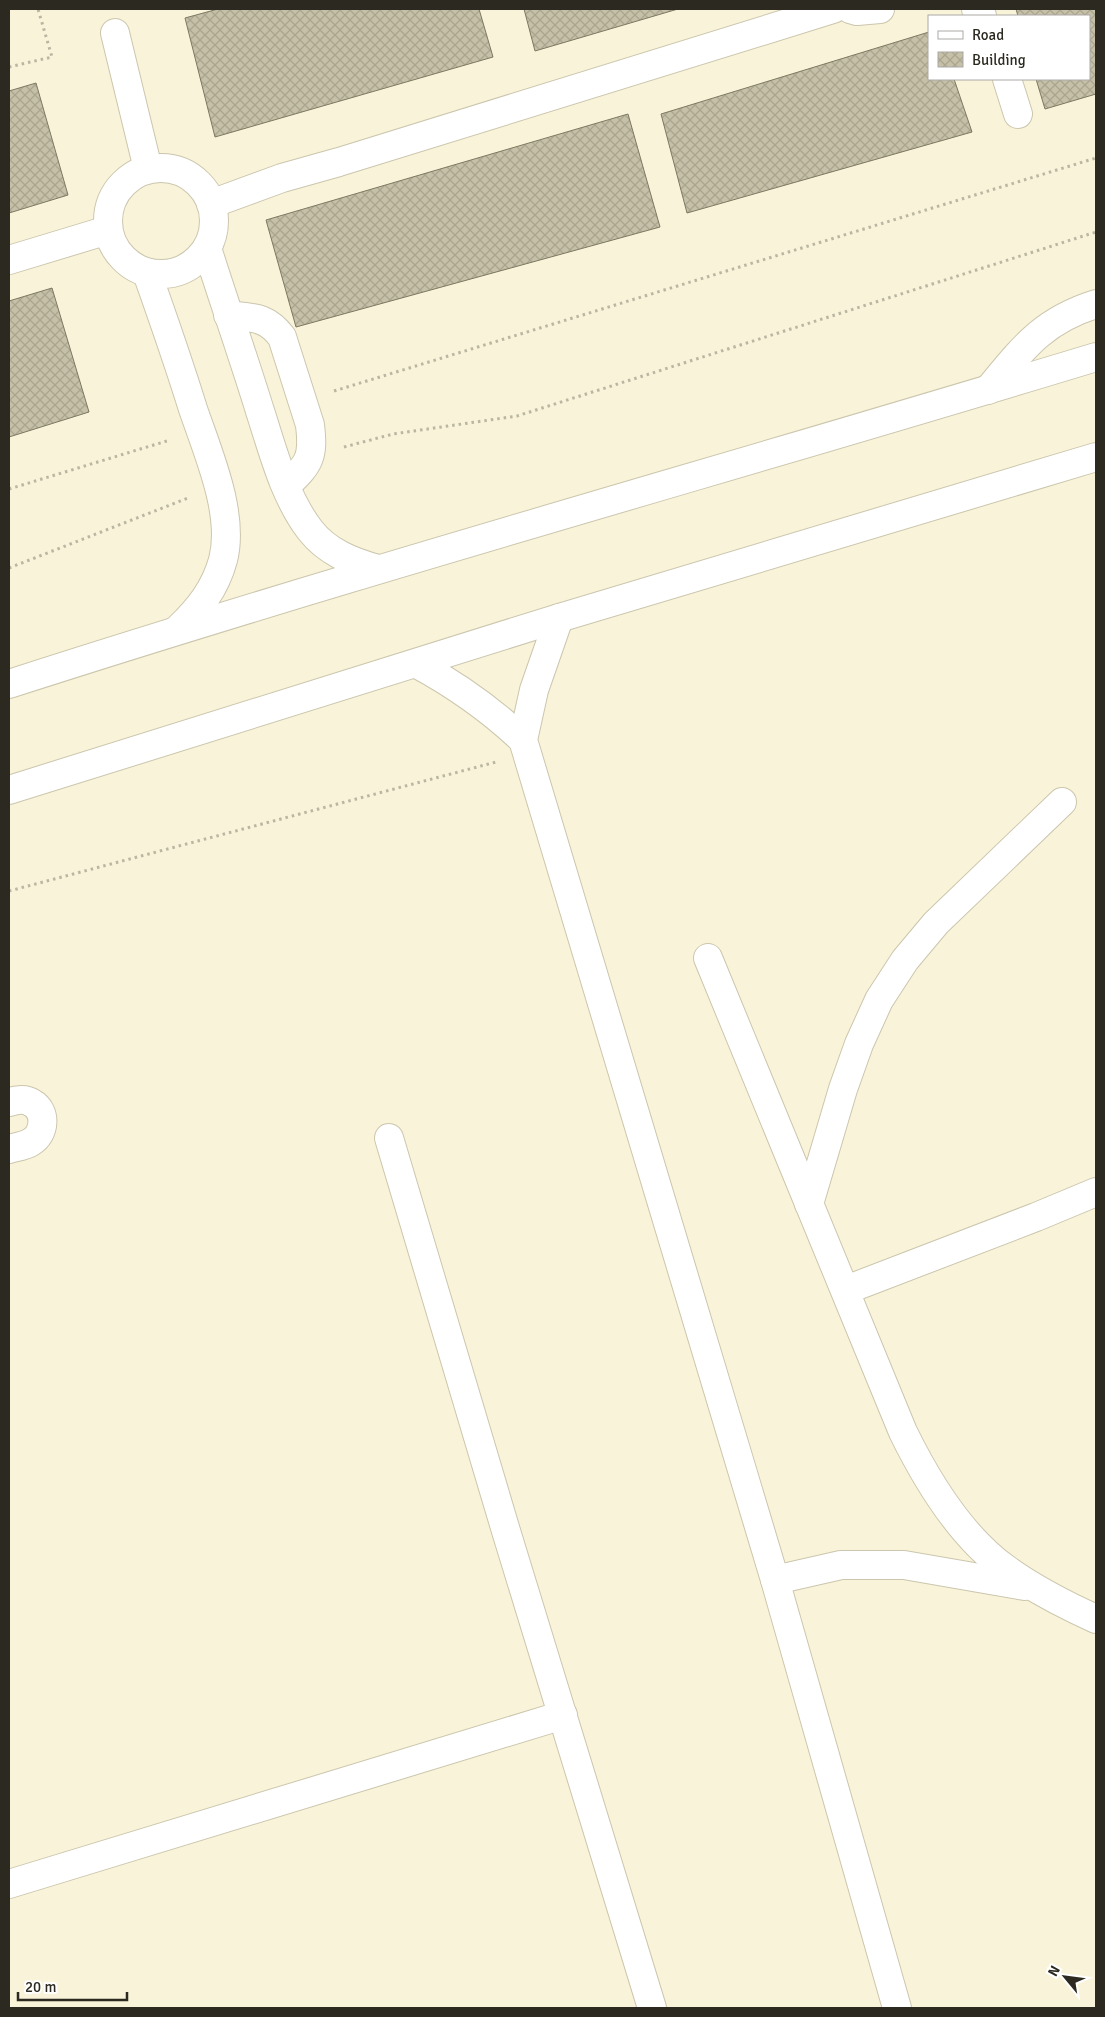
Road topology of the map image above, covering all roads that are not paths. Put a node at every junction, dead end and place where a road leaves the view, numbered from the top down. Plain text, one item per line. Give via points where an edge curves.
1 (833, 9) edge
2 (850, 9) edge
3 (880, 9) edge
4 (115, 33) dead end
5 (1007, 80) edge
6 (1018, 114) dead end
7 (148, 169) junction
8 (211, 204) junction
9 (108, 230) junction
10 (206, 248) junction
11 (9, 260) edge
12 (147, 273) junction
13 (1096, 304) edge
14 (228, 315) junction
15 (1096, 357) edge
16 (988, 390) junction
17 (1096, 458) edge
18 (286, 486) junction
19 (378, 568) junction
20 (559, 618) junction
21 (177, 630) junction
22 (417, 664) junction
23 (9, 684) edge
24 (525, 746) junction
25 (9, 790) edge
26 (1062, 802) dead end
27 (708, 958) dead end
28 (10, 1099) edge
29 (389, 1138) dead end
30 (9, 1149) edge
31 (1096, 1192) edge
32 (809, 1204) junction
33 (846, 1290) junction
34 (775, 1580) junction
35 (1037, 1588) junction
36 (1096, 1619) edge
37 (563, 1715) junction
38 (9, 1884) edge
39 (652, 2008) edge
40 (897, 2008) edge

1 - 8 street via 282,178
2 - 3 street
4 - 7 street
5 - 6 street
7 - 8 street via 168,168 186,174 202,187
7 - 9 street via 130,178 116,192 108,210
8 - 10 street via 214,226
9 - 11 street
9 - 12 street via 115,249 129,264
10 - 12 street via 191,264 170,274
10 - 14 street
12 - 21 street via 218,486 226,531 223,559 214,586 198,610
13 - 16 street via 1071,313 1037,334
14 - 18 street
14 - 18 street via 263,319 282,337 303,400 312,440 310,457 304,469
15 - 16 street
16 - 19 street
17 - 20 street
18 - 19 street via 310,531 323,543 352,562
19 - 21 street
20 - 22 street
20 - 24 street via 534,690
21 - 23 street
22 - 24 street via 484,705
22 - 25 street
24 - 34 street
26 - 32 street via 936,923 905,960 879,1000 855,1053
27 - 32 street
28 - 30 street via 31,1102 42,1118 42,1128 30,1143
29 - 37 street
31 - 33 street
32 - 33 street
33 - 35 street via 903,1432 930,1483 984,1549 1005,1568
34 - 35 street via 842,1565 904,1565
34 - 40 street
35 - 36 street via 1058,1602
37 - 38 street
37 - 39 street

